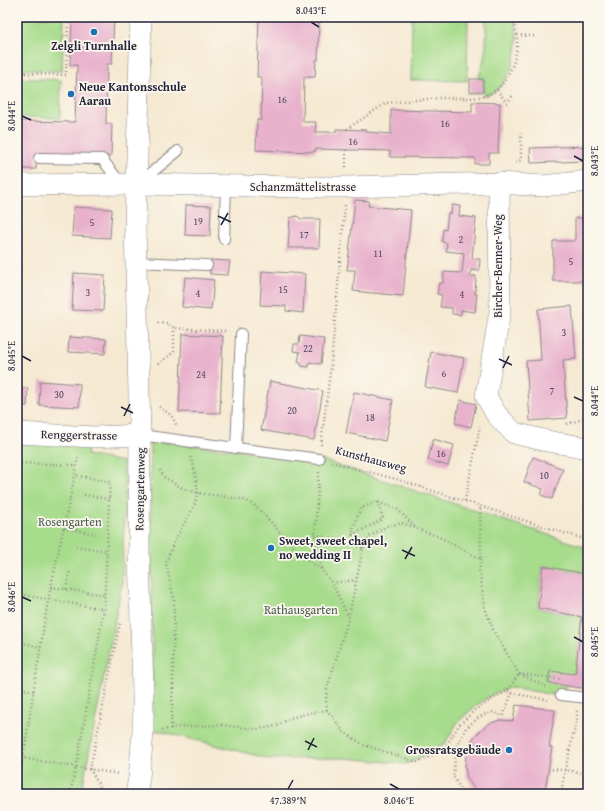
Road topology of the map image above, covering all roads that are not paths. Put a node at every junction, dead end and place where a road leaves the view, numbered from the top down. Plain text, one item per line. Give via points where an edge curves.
1 (141, 17) edge
2 (178, 150) dead end
3 (39, 158) dead end
4 (588, 181) edge
5 (130, 184) junction
6 (499, 184) junction
7 (17, 185) edge
8 (226, 186) junction
9 (224, 239) dead end
10 (136, 262) junction
11 (207, 265) dead end
12 (241, 334) road end
13 (17, 433) edge
14 (140, 435) junction
15 (236, 448) junction
16 (588, 448) edge
17 (319, 459) road end
18 (562, 695) road end
19 (588, 698) edge
20 (137, 786) edge

1 - 5 street, Rosengartenweg
2 - 5 lane
3 - 5 lane via 102,159
4 - 6 street, Schanzmättelistrasse via 543,186
5 - 7 street, Schanzmättelistrasse
5 - 8 street, Schanzmättelistrasse
5 - 10 street, Rosengartenweg
6 - 8 street, Schanzmättelistrasse
6 - 16 street, Bircher-Benner-Weg via 500,312 486,396 496,414 514,433
8 - 9 lane
10 - 11 lane
10 - 14 street, Rosengartenweg
12 - 15 lane
13 - 14 street, Renggerstrasse via 94,437
14 - 15 lane, Kunsthausweg
14 - 20 street, Rosengartenweg via 139,553 143,732
15 - 17 lane, Kunsthausweg
18 - 19 lane

